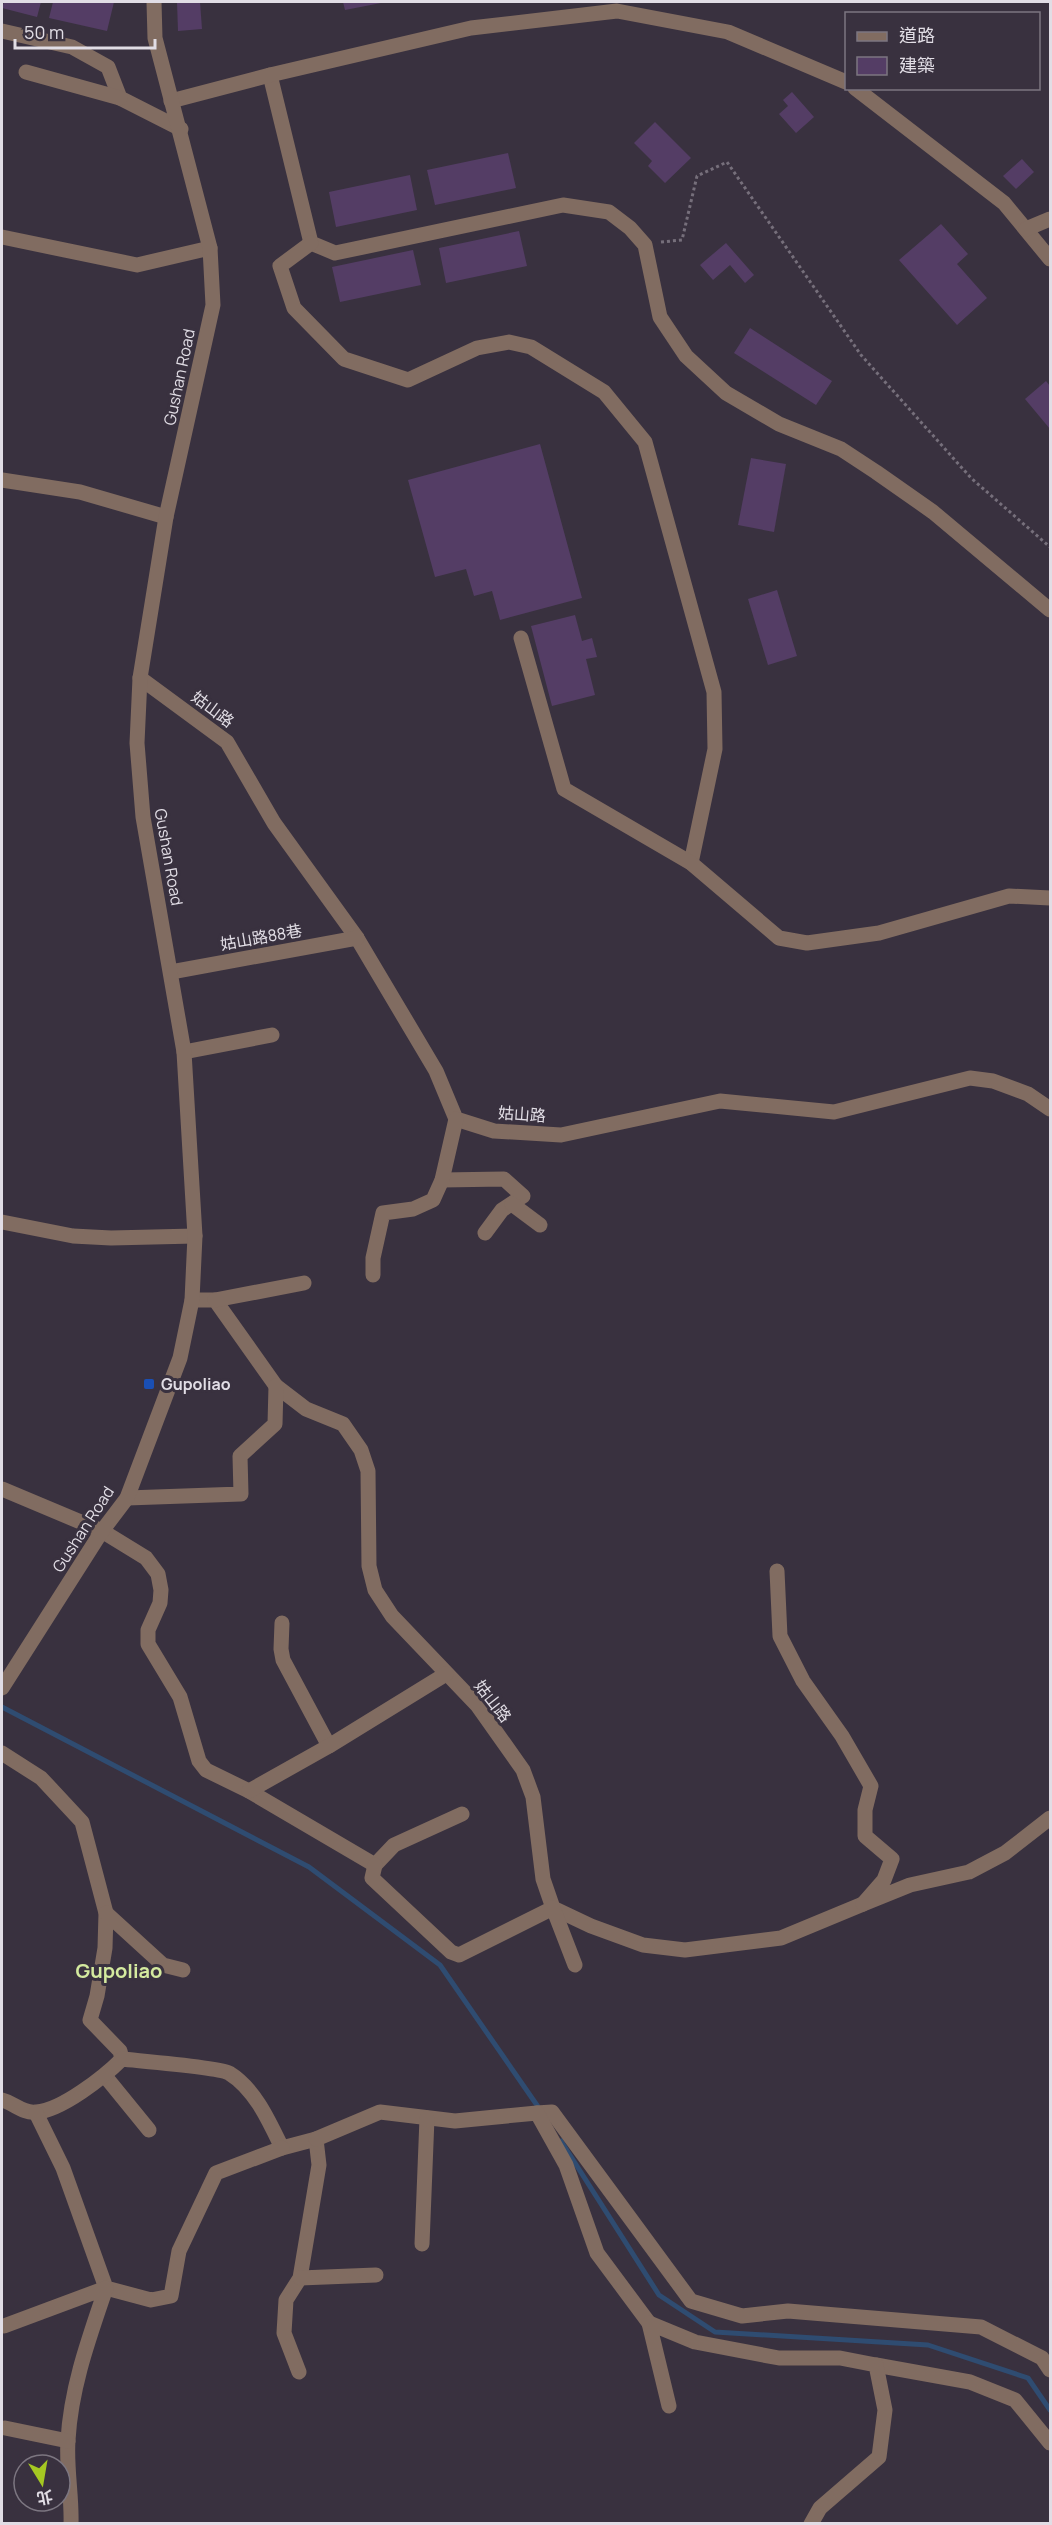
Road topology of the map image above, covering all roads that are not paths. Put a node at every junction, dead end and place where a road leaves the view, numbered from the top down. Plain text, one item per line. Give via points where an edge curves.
1 (154, 2) edge
2 (2, 31) edge
3 (26, 72) dead end
4 (270, 75) junction
5 (845, 82) edge
6 (858, 90) edge
7 (120, 98) junction
8 (171, 101) junction
9 (181, 129) junction
10 (1050, 219) edge
11 (1026, 229) junction
12 (2, 237) edge
13 (311, 243) junction
14 (210, 248) junction
15 (1050, 259) edge
16 (2, 480) edge
17 (166, 517) junction
18 (1050, 610) edge
19 (520, 638) dead end
20 (140, 678) junction
21 (691, 863) junction
22 (1050, 898) edge
23 (357, 938) junction
24 (171, 972) junction
25 (272, 1035) dead end
26 (184, 1052) junction
27 (1050, 1108) edge
28 (456, 1119) junction
29 (442, 1180) junction
30 (512, 1204) junction
31 (2, 1222) edge
32 (540, 1225) dead end
33 (484, 1233) dead end
34 (195, 1236) junction
35 (373, 1275) dead end
36 (304, 1283) dead end
37 (192, 1300) junction
38 (215, 1300) junction
39 (276, 1386) junction
40 (2, 1489) edge
41 (127, 1498) junction
42 (102, 1531) junction
43 (777, 1571) dead end
44 (282, 1623) dead end
45 (446, 1674) junction
46 (3, 1685) edge
47 (329, 1746) junction
48 (2, 1753) edge
49 (249, 1791) junction
50 (462, 1814) dead end
51 (1050, 1818) edge
52 (375, 1865) junction
53 (863, 1904) junction
54 (553, 1908) junction
55 (106, 1913) junction
56 (575, 1965) dead end
57 (183, 1970) dead end
58 (123, 2059) junction
59 (105, 2076) junction
60 (2, 2100) edge
61 (36, 2113) junction
62 (537, 2114) junction
63 (428, 2118) junction
64 (149, 2130) dead end
65 (316, 2139) junction
66 (282, 2148) junction
67 (422, 2244) dead end
68 (376, 2275) dead end
69 (300, 2278) junction
70 (106, 2289) junction
71 (649, 2323) junction
72 (3, 2326) dead end
73 (876, 2365) junction
74 (1050, 2370) edge
75 (299, 2372) dead end
76 (669, 2406) dead end
77 (5, 2428) dead end
78 (68, 2441) junction
79 (1050, 2443) edge
80 (70, 2523) edge
81 (811, 2523) edge

1 - 8 street, Gushan Road via 155,38
2 - 7 street via 72,47 108,67
3 - 7 street
4 - 5 street via 471,28 617,11 728,32
4 - 8 street
4 - 13 street
6 - 11 street via 1004,203
7 - 9 street
8 - 9 street, Gushan Road
9 - 14 street, Gushan Road
10 - 11 street
11 - 15 street
12 - 14 street via 137,265
13 - 18 street via 335,253 563,205 609,212 645,245 660,317 686,356 726,393 779,424 841,449 876,472 933,512
13 - 21 street via 280,266 294,308 344,359 408,380 477,348 508,342 531,347 604,392 645,442 714,692 715,749
14 - 17 street, Gushan Road via 213,305
16 - 17 street via 80,492
17 - 20 street, Gushan Road
19 - 21 street via 564,789
20 - 23 street, 姑山路 via 227,742 274,823
20 - 24 street, Gushan Road via 136,743 143,818
21 - 22 street via 780,938 807,943 879,933 1010,896
23 - 24 street, 姑山路88巷
23 - 28 street, 姑山路 via 436,1071
24 - 26 street, Gushan Road
25 - 26 street
26 - 34 street, Gushan Road
27 - 28 street, 姑山路 via 1028,1094 993,1081 970,1078 834,1112 720,1101 561,1135 494,1131
28 - 29 street
29 - 30 street via 504,1179 523,1196
29 - 35 street via 432,1200 413,1209 383,1213
30 - 32 street
30 - 33 street via 502,1210
31 - 34 street via 73,1236
34 - 37 street, Gushan Road
36 - 38 street
37 - 38 street
37 - 41 street, Gushan Road via 180,1358
38 - 39 street, 姑山路
39 - 41 street via 275,1424 240,1456 240,1494
39 - 45 street, 姑山路 via 306,1409 343,1424 362,1450 368,1471 369,1566 375,1590 392,1616
40 - 42 street
41 - 42 street, Gushan Road
42 - 46 street, Gushan Road
42 - 49 street via 146,1558 158,1574 160,1604 148,1630 148,1644 180,1696 199,1761 206,1770
43 - 53 street via 780,1636 803,1681 871,1786 865,1810 865,1836 892,1859 884,1880
44 - 47 street via 283,1660
45 - 47 street
45 - 54 street, 姑山路 via 477,1705 529,1782 543,1879
47 - 49 street
48 - 55 street via 41,1778 82,1822
49 - 52 street
50 - 52 street via 394,1845
51 - 53 street via 1005,1853 969,1872 910,1885
52 - 54 street via 372,1878 451,1952 459,1955
53 - 54 street via 781,1938 685,1950 643,1945
54 - 56 street, 姑山路
55 - 57 street via 163,1965
55 - 58 street via 105,1948 90,2020
58 - 59 street
58 - 66 street via 227,2072 248,2089 266,2114
59 - 61 street via 50,2109
59 - 64 street
60 - 61 street
61 - 70 street via 63,2168
62 - 63 street via 455,2121
62 - 71 street via 566,2165 597,2253
62 - 74 street via 552,2112 691,2301 742,2316 788,2312 981,2326 1042,2358
63 - 65 street via 380,2112
63 - 67 street
65 - 66 street
65 - 69 street via 319,2165
66 - 70 street via 216,2173 179,2251 171,2296 151,2300
68 - 69 street
69 - 75 street via 286,2300 284,2333
70 - 72 street
70 - 78 street via 79,2365
71 - 73 street via 695,2342 779,2358 840,2358
71 - 76 street
73 - 79 street via 970,2382 1015,2400
73 - 81 street via 885,2410 879,2457 820,2508
77 - 78 street
78 - 80 street

